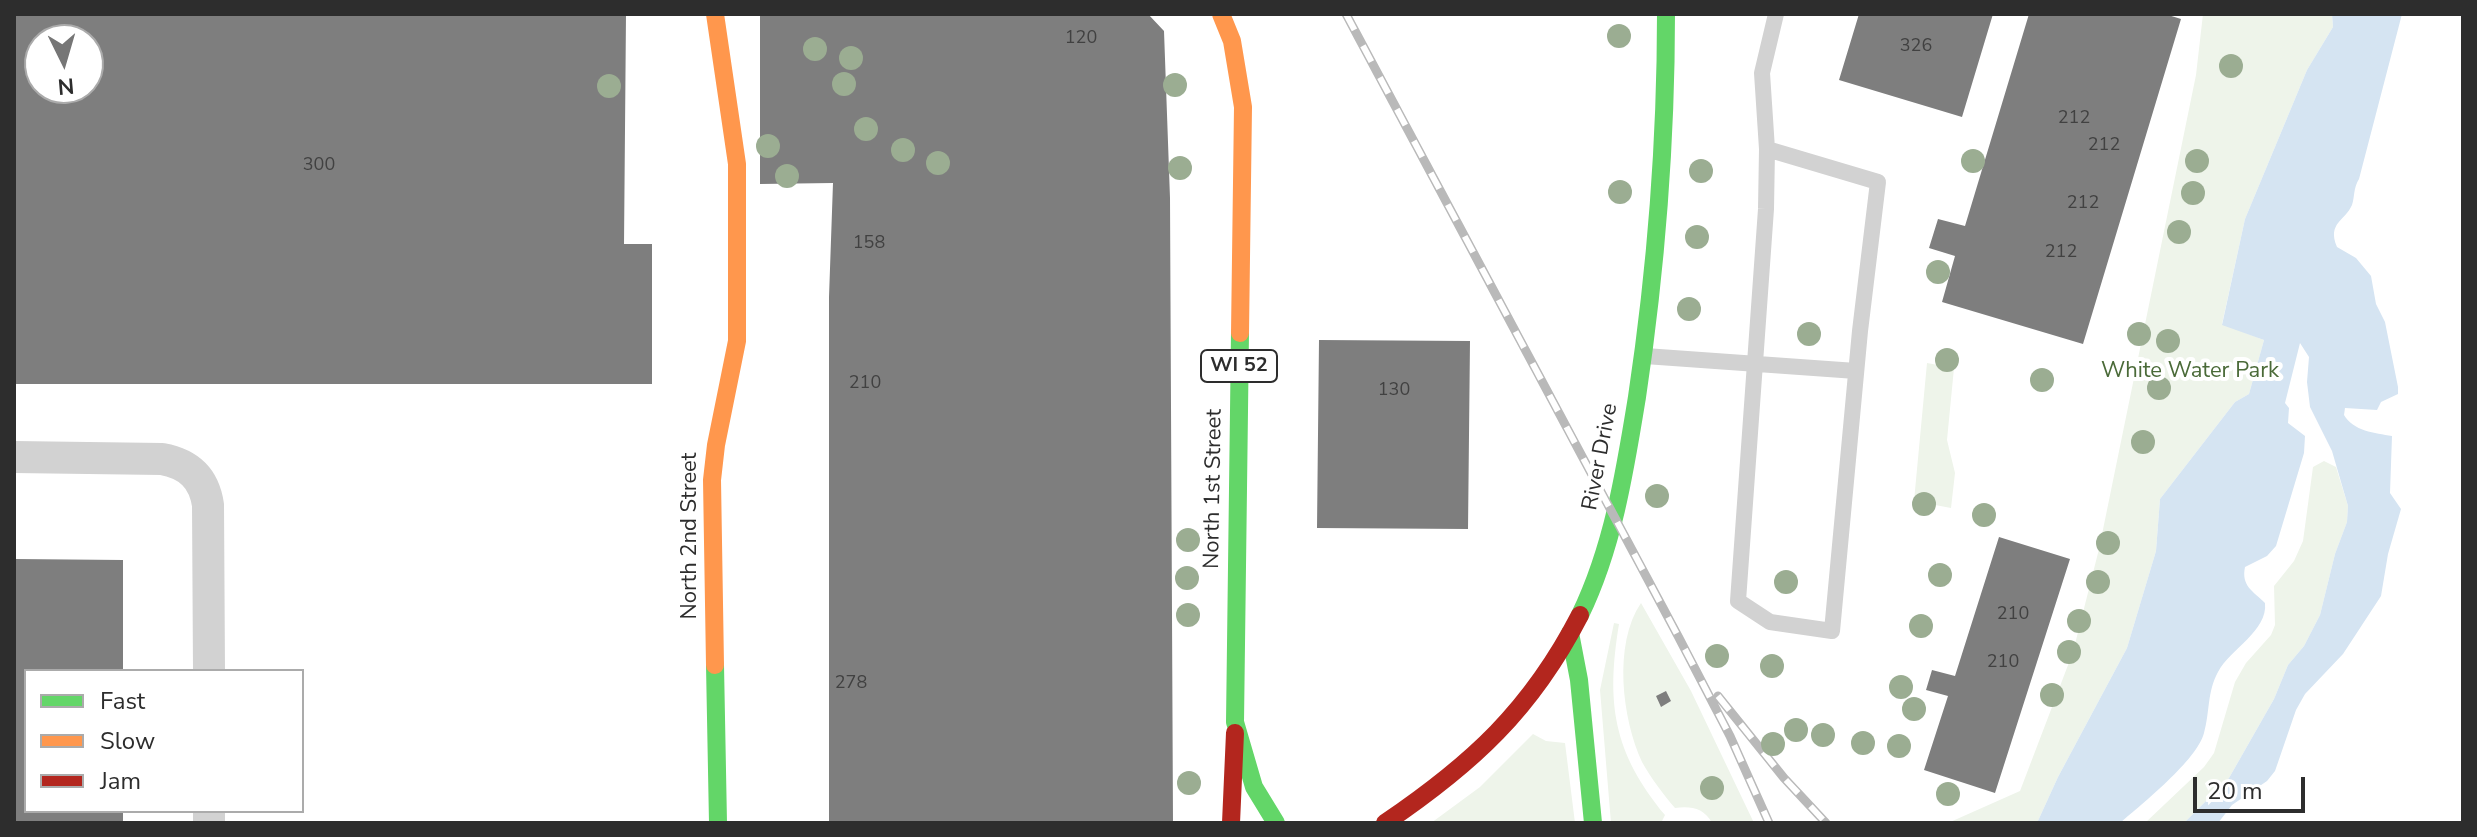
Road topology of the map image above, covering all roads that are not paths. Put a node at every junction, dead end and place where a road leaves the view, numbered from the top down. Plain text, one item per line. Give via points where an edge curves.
1 (715, 14) edge
2 (1221, 14) edge
3 (1666, 14) edge
4 (1776, 14) edge
5 (1767, 149) junction
6 (1643, 356) junction
7 (1755, 366) junction
8 (1856, 371) junction
9 (14, 457) edge
10 (1570, 633) junction
11 (209, 669) edge
12 (1235, 722) junction
13 (718, 823) edge
14 (1231, 823) edge
15 (1276, 823) edge
16 (1385, 823) edge
17 (1593, 823) edge

1 - 13 street, North 2nd Street via 738,193 736,351 712,480
2 - 12 street, North 1st Street / WI 52 via 1232,41 1243,107
3 - 6 street, River Drive via 1662,166
4 - 5 lane via 1762,73
5 - 7 lane
5 - 8 lane via 1878,182
6 - 7 lane
6 - 10 street, River Drive via 1614,520 1596,578
7 - 8 lane
7 - 8 lane via 1738,601 1770,622 1832,631
9 - 11 street via 162,459 185,466 201,481 209,518
10 - 16 street, River Drive via 1535,689 1493,739 1448,780
10 - 17 street via 1581,681
12 - 14 street, North 1st Street
12 - 15 street, WI 52 via 1254,787

